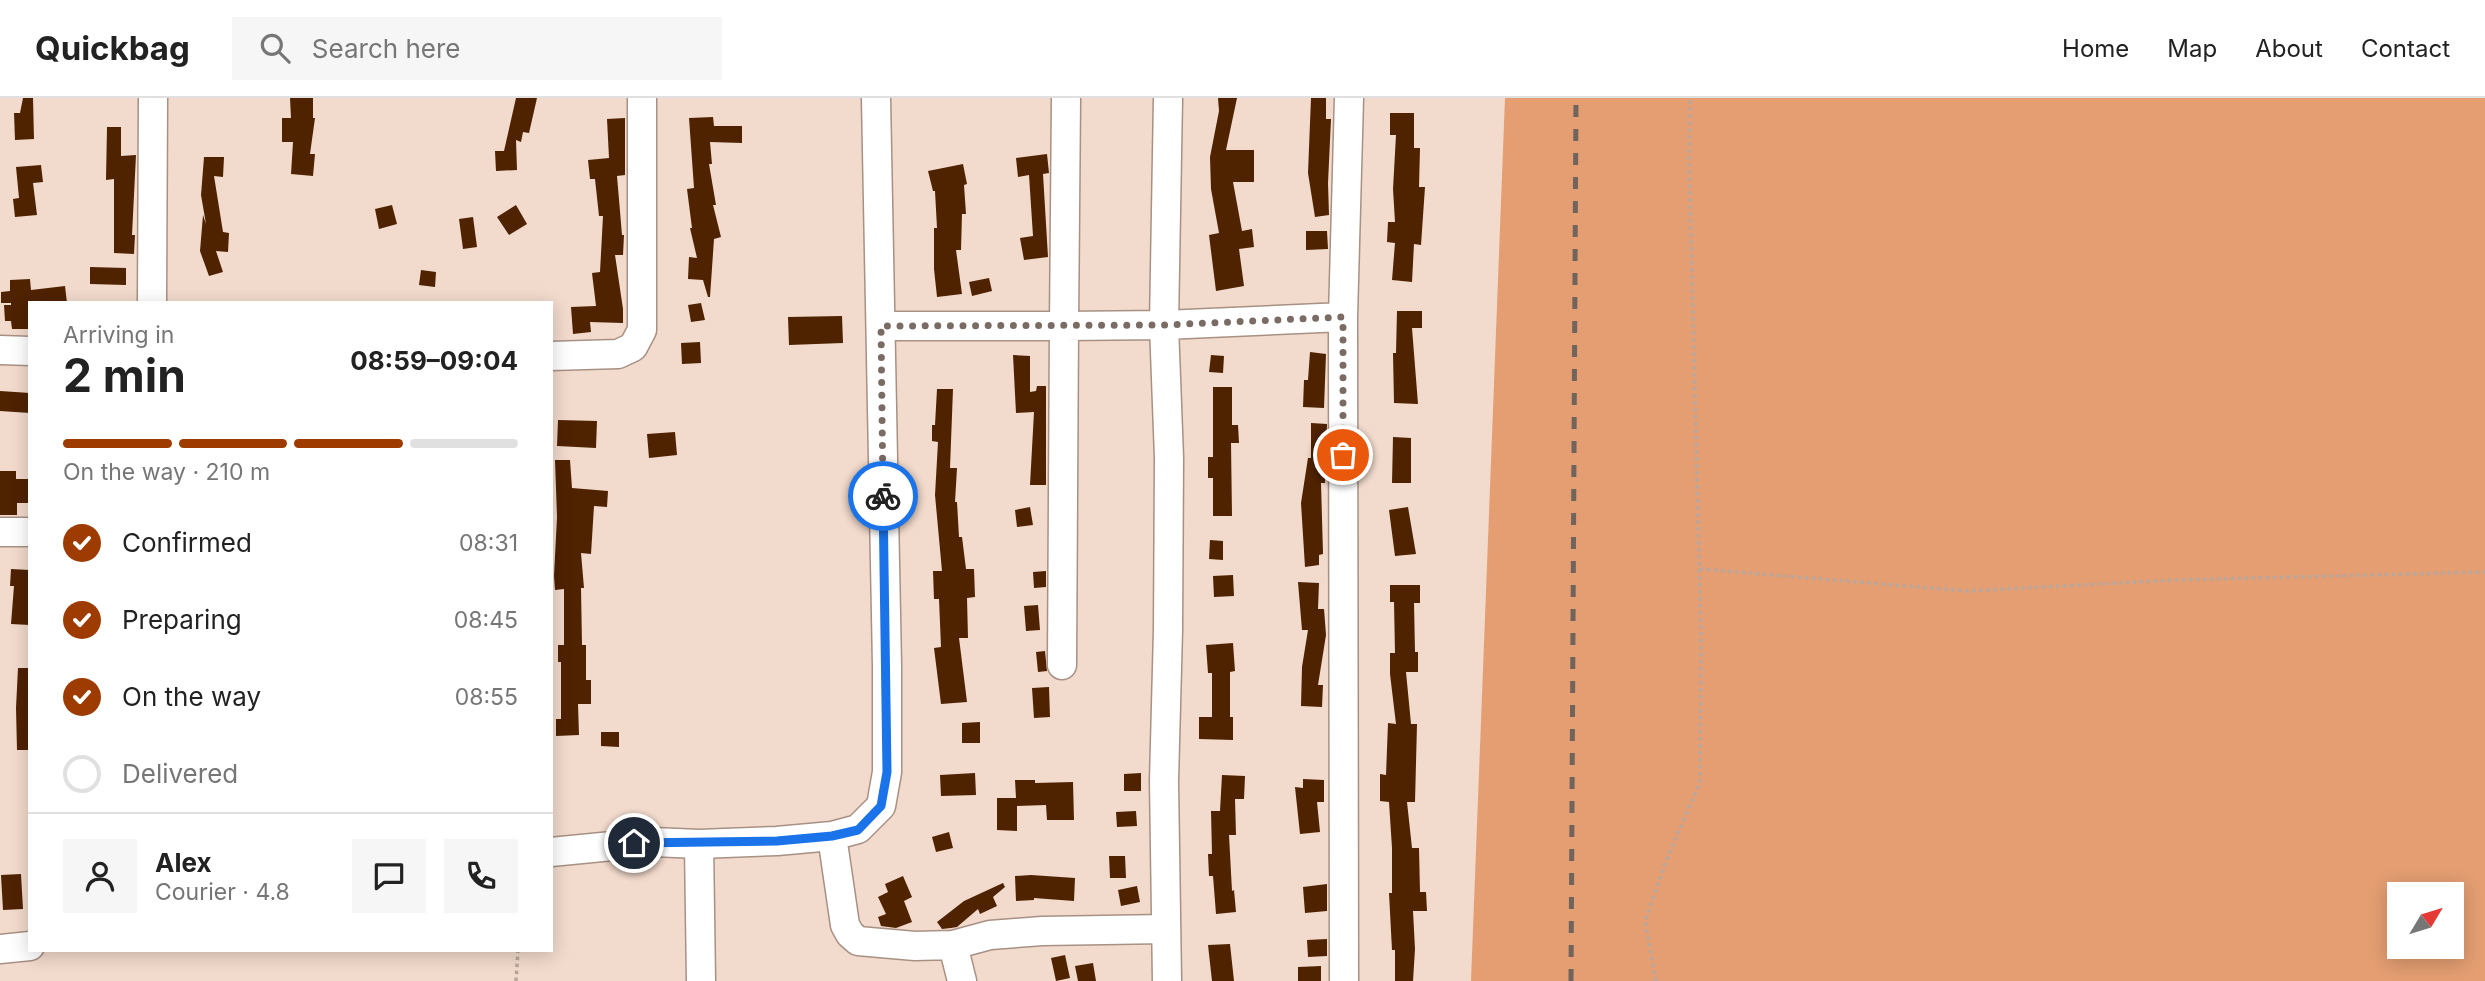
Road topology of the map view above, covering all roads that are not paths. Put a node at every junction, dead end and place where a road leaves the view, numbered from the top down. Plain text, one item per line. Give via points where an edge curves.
1 (153, 98) edge
2 (642, 98) edge
3 (876, 98) edge
4 (1066, 98) edge
5 (1168, 98) edge
6 (1349, 98) edge
7 (152, 301) edge
8 (1343, 317) junction
9 (1164, 325) junction
10 (881, 326) junction
11 (1064, 326) junction
12 (0, 350) edge
13 (28, 351) edge
14 (553, 356) edge
15 (0, 532) edge
16 (28, 532) edge
17 (1062, 665) dead end
18 (832, 836) junction
19 (699, 844) junction
20 (553, 852) edge
21 (1166, 929) junction
22 (953, 945) junction
23 (28, 946) edge
24 (0, 949) edge
25 (701, 981) edge
26 (961, 981) edge
27 (1167, 981) edge
28 (1344, 981) edge

1 - 7 street
2 - 14 street via 642,331 633,348 618,354
3 - 10 street
4 - 11 street
5 - 9 street
6 - 8 street
8 - 9 street
8 - 28 street
9 - 11 street
9 - 21 street via 1169,458
10 - 11 street
10 - 18 street via 887,772 881,806 873,817 858,830
11 - 17 street
12 - 13 street
15 - 16 street
18 - 19 street
18 - 22 street via 850,934 867,943
19 - 20 street via 653,842
19 - 25 street
21 - 22 street via 1042,931 990,935
21 - 27 street
22 - 26 street
23 - 24 street

